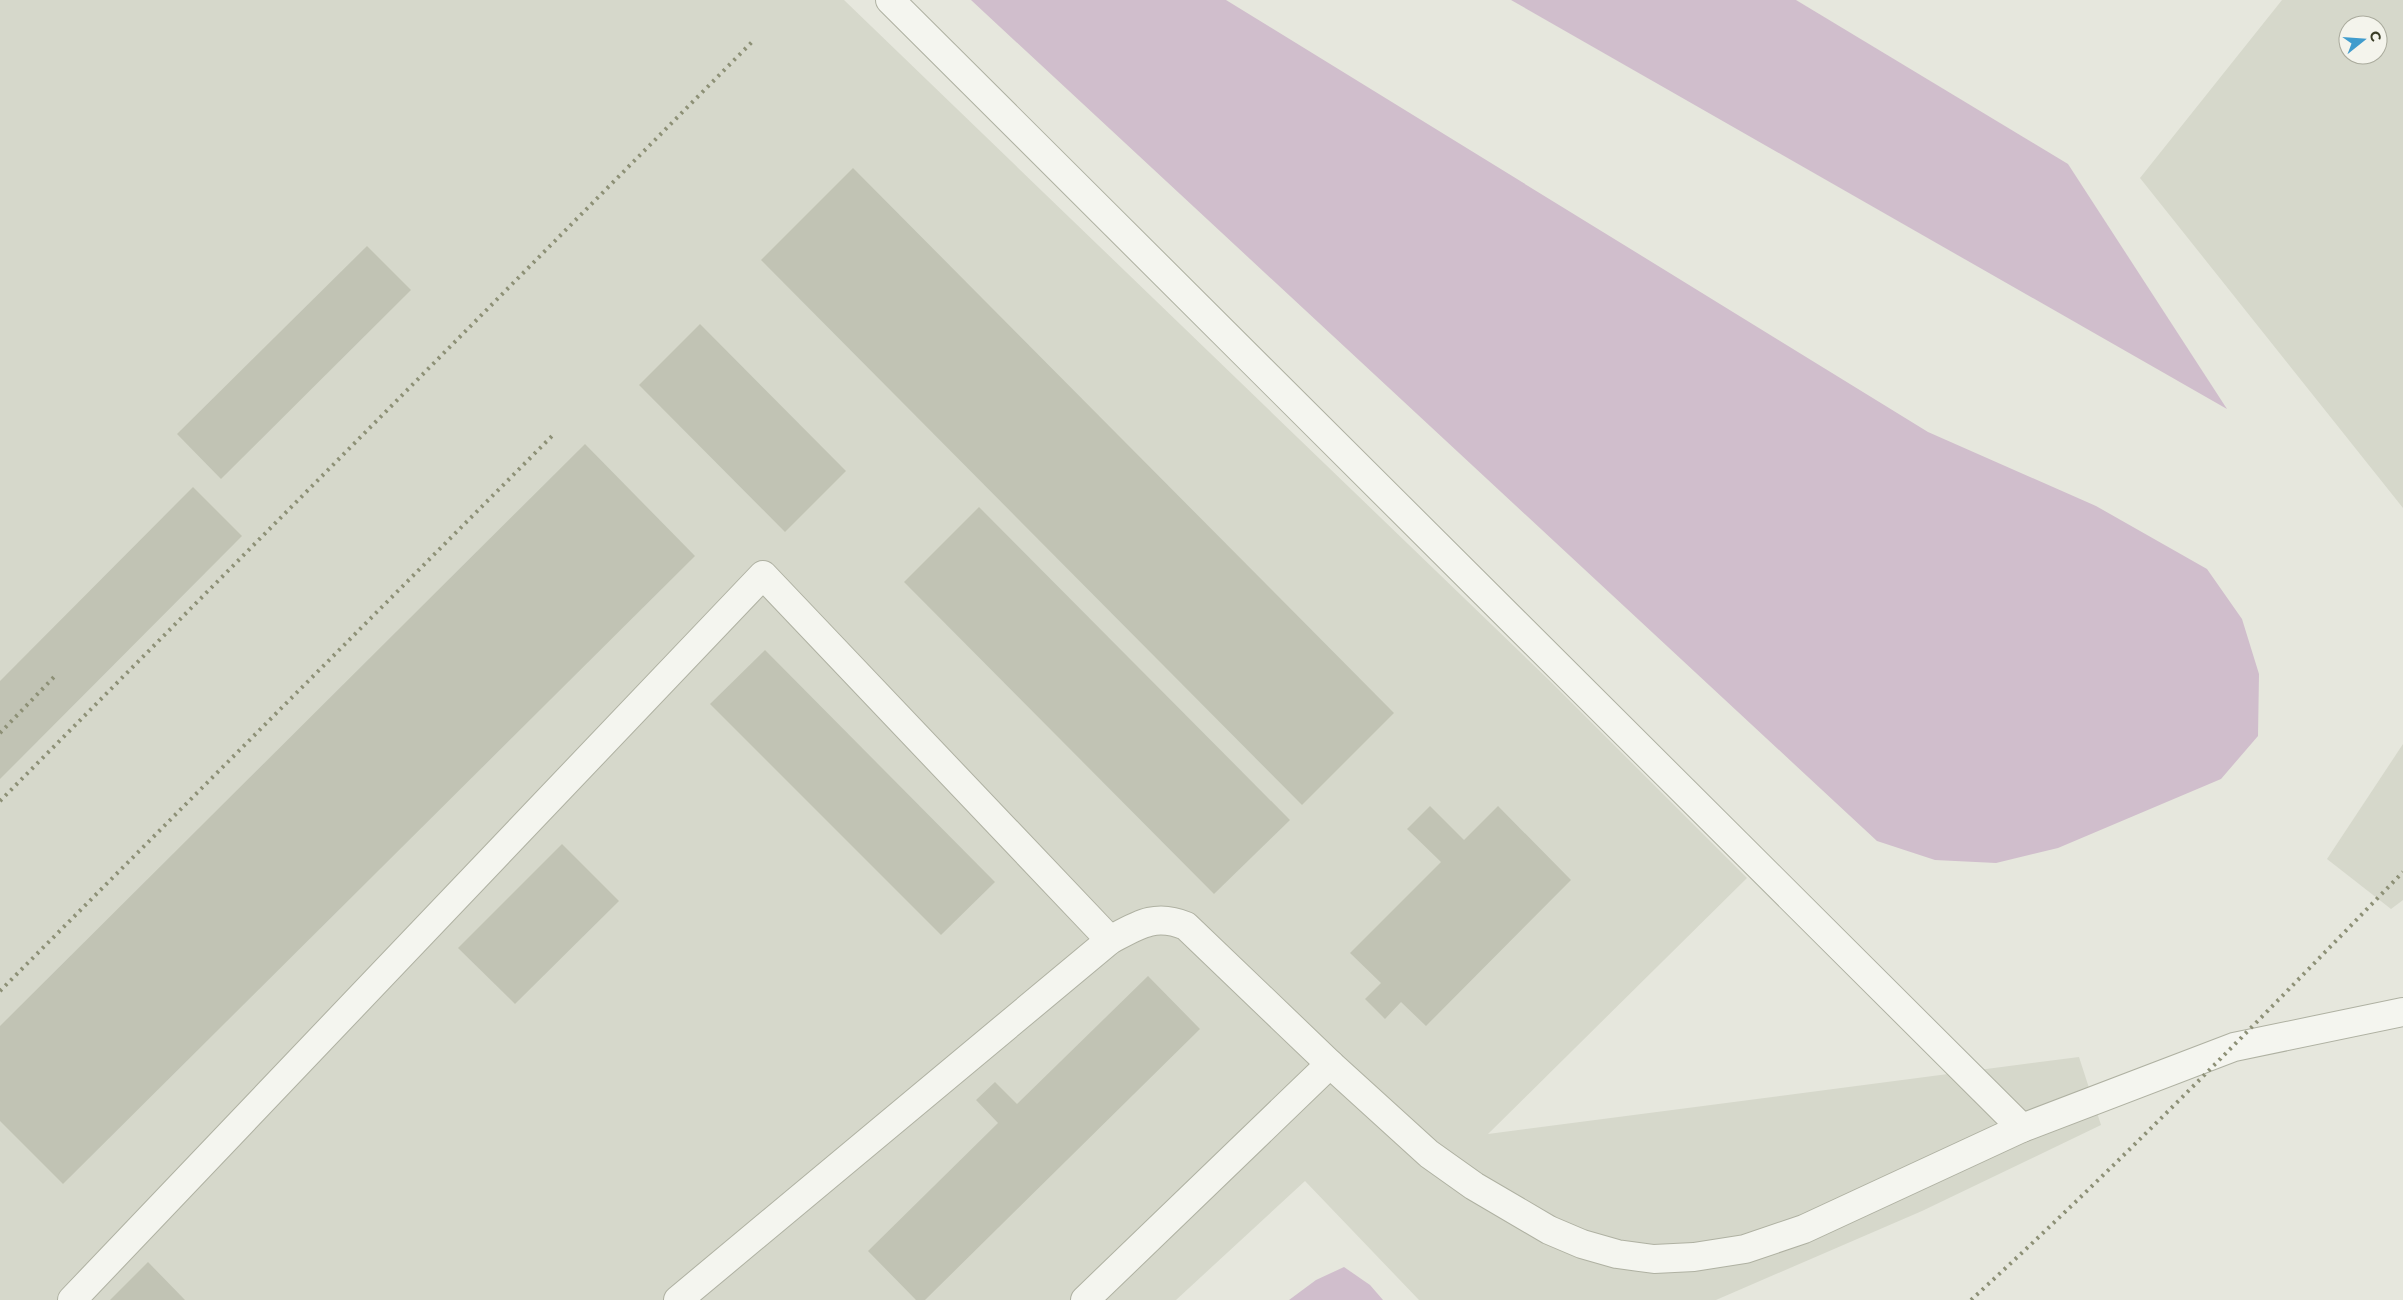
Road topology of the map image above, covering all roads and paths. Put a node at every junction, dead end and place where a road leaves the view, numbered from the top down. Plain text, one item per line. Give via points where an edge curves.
1 (890, 0) edge
2 (1110, 940) junction
3 (2403, 1012) edge
4 (1330, 1064) junction
5 (2022, 1128) junction
6 (72, 1300) edge
7 (678, 1300) edge
8 (1084, 1300) edge

1 - 5 lane
2 - 4 lane via 1155,920 1170,919 1186,926
2 - 6 lane via 763,575
2 - 7 lane
3 - 5 lane via 2234,1047
4 - 5 lane via 1429,1154 1502,1203 1549,1230 1582,1244 1617,1254 1654,1259 1745,1249 1804,1229
4 - 8 lane

